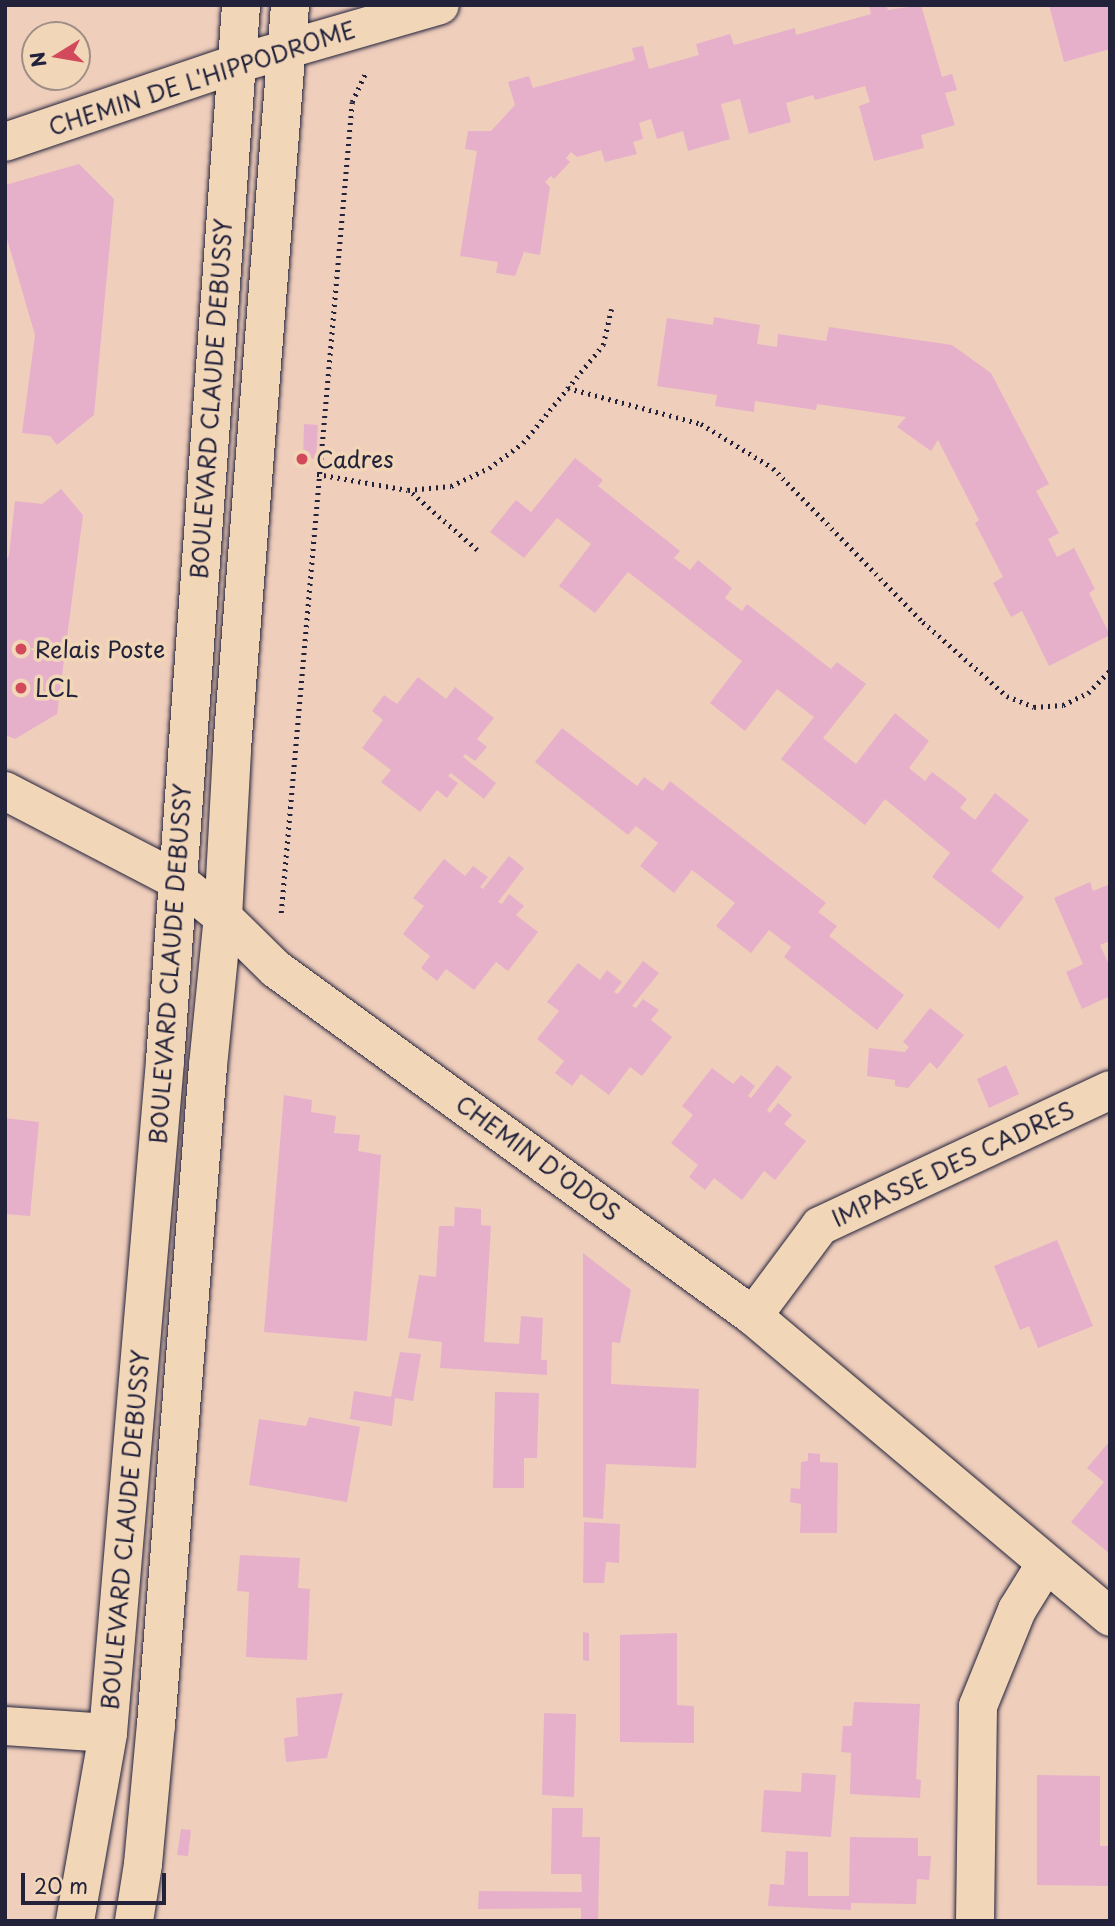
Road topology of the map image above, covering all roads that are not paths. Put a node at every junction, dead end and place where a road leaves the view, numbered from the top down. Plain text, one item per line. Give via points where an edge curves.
1 (241, 5) edge
2 (290, 5) edge
3 (440, 5) edge
4 (286, 48) junction
5 (236, 64) junction
6 (5, 142) edge
7 (5, 791) edge
8 (177, 880) junction
9 (223, 917) junction
10 (1110, 1090) edge
11 (753, 1315) junction
12 (1046, 1563) junction
13 (1110, 1617) edge
14 (5, 1726) edge
15 (108, 1733) junction
16 (75, 1921) edge
17 (134, 1921) edge
18 (975, 1921) edge

1 - 5 main road, BOULEVARD CLAUDE DEBUSSY
2 - 4 main road, BOULEVARD CLAUDE DEBUSSY
3 - 4 main road, CHEMIN DE L'HIPPODROME
4 - 5 main road, CHEMIN DE L'HIPPODROME
4 - 9 main road, BOULEVARD CLAUDE DEBUSSY
5 - 6 main road, CHEMIN DE L'HIPPODROME
5 - 8 main road, BOULEVARD CLAUDE DEBUSSY
7 - 8 main road, CHEMIN D'ODOS
8 - 9 main road, CHEMIN D'ODOS
8 - 15 main road, BOULEVARD CLAUDE DEBUSSY
9 - 11 main road, CHEMIN D'ODOS via 276,969
9 - 17 main road, BOULEVARD CLAUDE DEBUSSY via 155,1739
10 - 11 main road, IMPASSE DES CADRES via 820,1227
11 - 12 main road, CHEMIN D'ODOS
12 - 13 main road, CHEMIN D'ODOS
12 - 18 main road via 1017,1610 978,1706
14 - 15 main road
15 - 16 main road, BOULEVARD CLAUDE DEBUSSY

